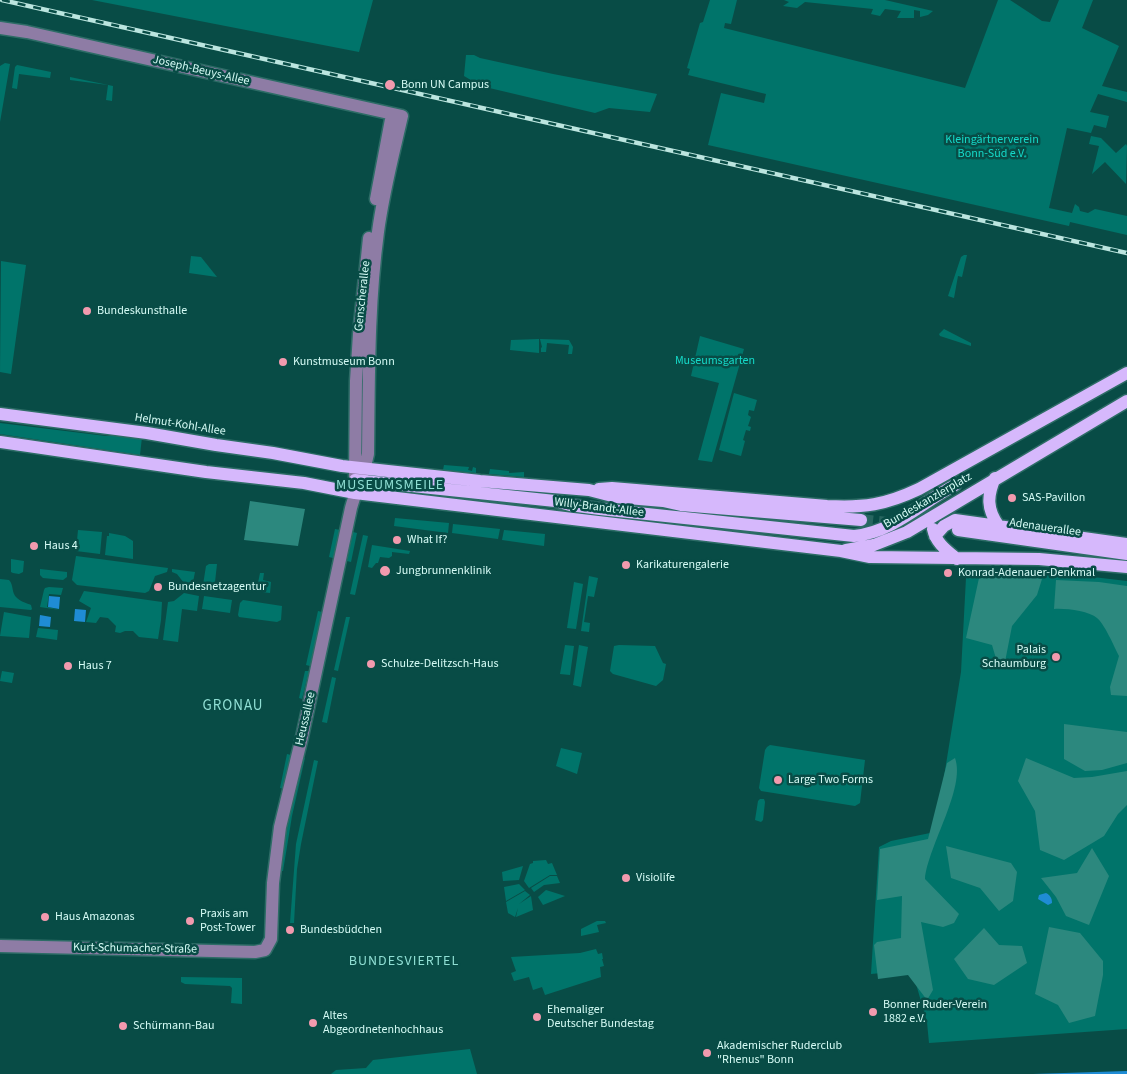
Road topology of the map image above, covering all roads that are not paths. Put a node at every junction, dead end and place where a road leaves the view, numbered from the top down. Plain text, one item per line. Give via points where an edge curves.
1 (0, 28) edge
2 (397, 115) joint
3 (1127, 373) edge
4 (1127, 401) edge
5 (0, 414) edge
6 (0, 442) edge
7 (978, 457) junction
8 (358, 478) junction
9 (995, 478) junction
10 (955, 485) junction
11 (589, 490) junction
12 (555, 501) junction
13 (570, 505) junction
14 (681, 505) junction
15 (871, 506) joint
16 (936, 514) junction
17 (567, 518) junction
18 (861, 520) tunnel mouth
19 (998, 525) junction
20 (958, 530) dead end
21 (935, 536) junction
22 (1127, 544) edge
23 (841, 551) junction
24 (1127, 554) edge
25 (957, 559) junction
26 (1127, 567) edge
27 (0, 946) edge
28 (268, 946) joint

1 - 2 street, Joseph-Beuys-Allee
2 - 8 street, Genscherallee via 374,272 368,454
3 - 7 main road, Bundeskanzlerplatz
4 - 9 main road, Bundeskanzlerplatz
5 - 8 main road, Helmut-Kohl-Allee via 147,433
6 - 8 main road via 304,483
7 - 10 main road
7 - 15 main road, Bundeskanzlerplatz via 908,494
8 - 11 main road, Willy-Brandt-Allee via 480,481
8 - 12 main road
8 - 17 main road, Willy-Brandt-Allee
8 - 28 street, Heussallee via 280,828
9 - 16 main road, Bundeskanzlerplatz
9 - 19 main road via 988,505
10 - 13 main road via 895,524 854,536
10 - 16 main road
11 - 14 main road, Willy-Brandt-Allee via 616,497
11 - 15 main road, Willy-Brandt-Allee via 612,488 827,506
12 - 13 main road
12 - 14 main road via 571,498 664,507
13 - 17 main road
14 - 18 main road, Willy-Brandt-Allee
16 - 21 main road
16 - 23 main road, Bundeskanzlerplatz via 908,532 886,541
17 - 23 main road, Willy-Brandt-Allee
19 - 21 main road via 956,520
19 - 22 main road
20 - 24 main road, Adenauerallee
21 - 25 main road
23 - 25 main road via 870,558
25 - 26 main road via 1039,559
27 - 28 street, Kurt-Schumacher-Straße via 255,952 266,950

